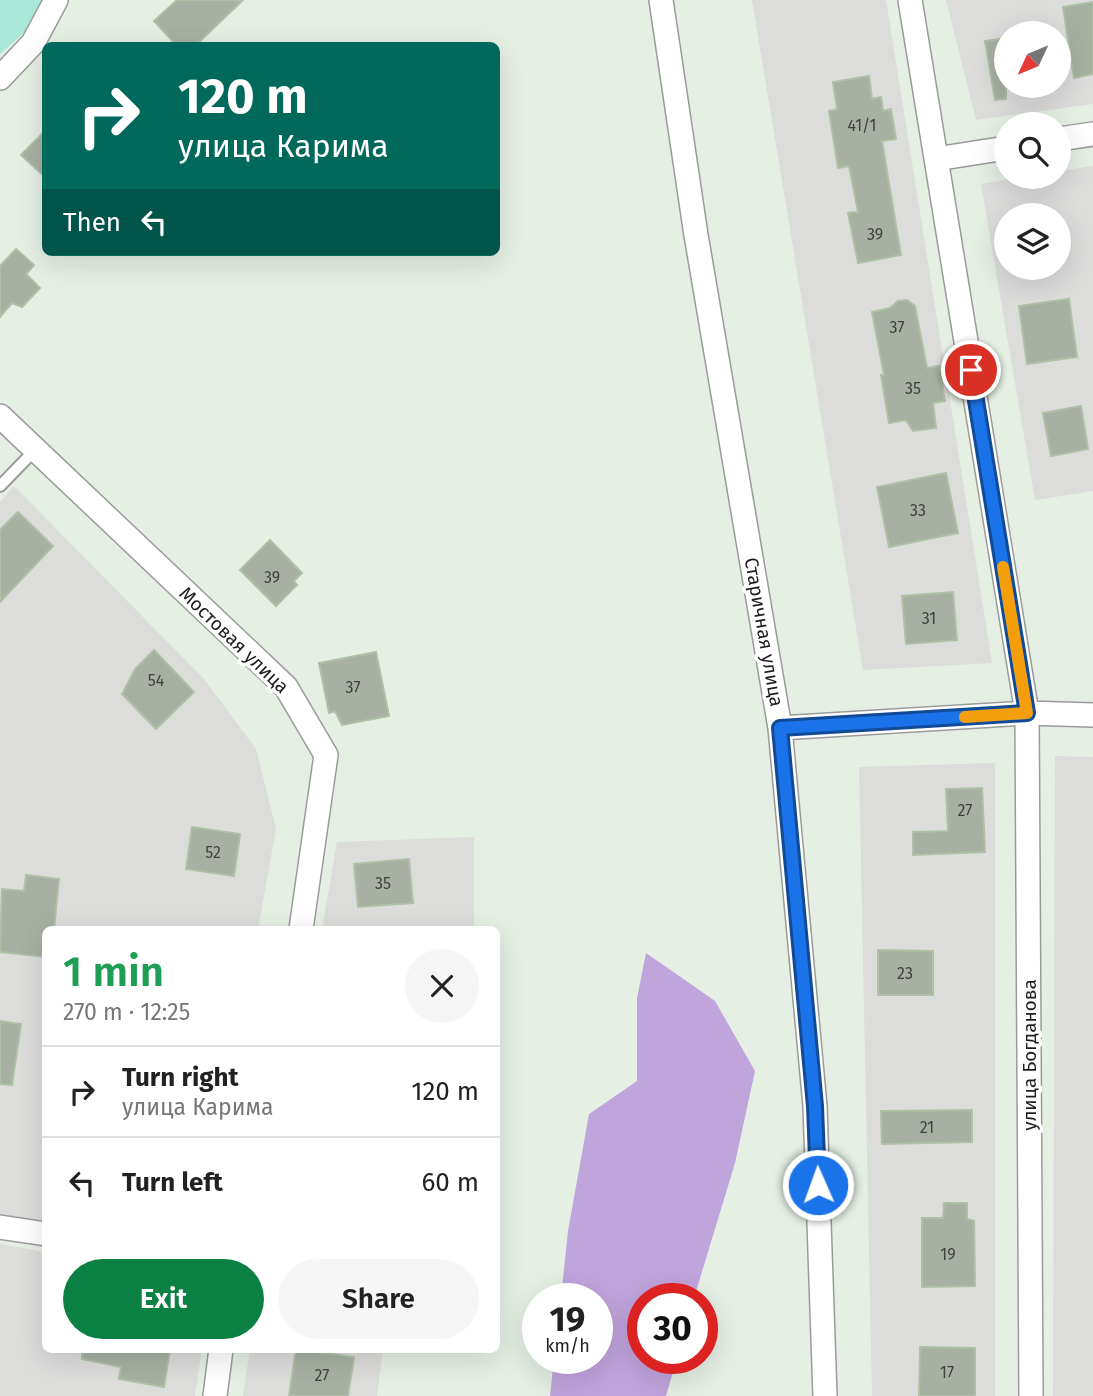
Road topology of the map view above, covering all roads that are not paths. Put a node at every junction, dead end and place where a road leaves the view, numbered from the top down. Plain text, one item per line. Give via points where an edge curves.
1 (56, 0) edge
2 (661, 0) edge
3 (910, 0) edge
4 (0, 78) edge
5 (1093, 134) edge
6 (1071, 137) edge
7 (994, 150) edge
8 (936, 159) junction
9 (0, 416) edge
10 (34, 451) junction
11 (0, 486) edge
12 (1027, 713) junction
13 (1093, 715) edge
14 (780, 728) junction
15 (301, 926) edge
16 (0, 1227) edge
17 (42, 1233) edge
18 (220, 1353) edge
19 (215, 1396) edge
20 (825, 1396) edge
21 (1031, 1396) edge

1 - 4 street via 33,43
2 - 14 street, Старичная улица via 696,236
3 - 8 street, улица Богданова
5 - 6 street
7 - 8 street
8 - 12 street, улица Богданова
9 - 10 street, Мостовая улица
10 - 11 lane
10 - 15 street, Мостовая улица via 286,687 326,755
12 - 13 street
12 - 14 street
12 - 21 street, улица Богданова
14 - 20 street, Старичная улица via 815,1106
16 - 17 street
18 - 19 street

